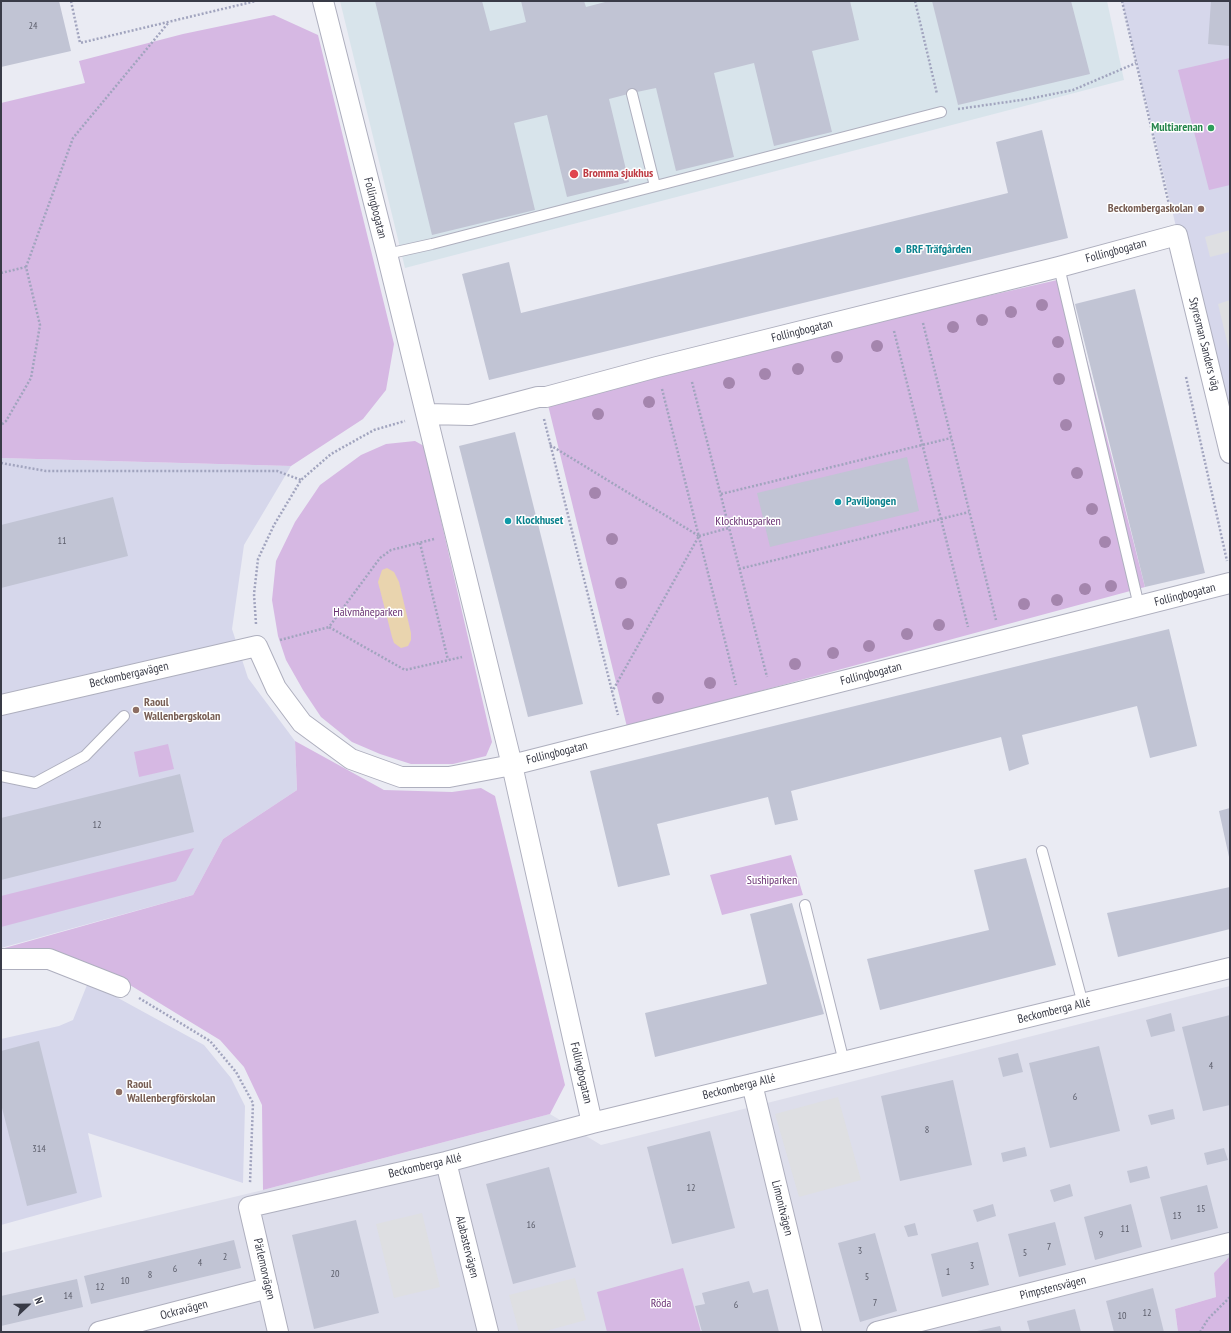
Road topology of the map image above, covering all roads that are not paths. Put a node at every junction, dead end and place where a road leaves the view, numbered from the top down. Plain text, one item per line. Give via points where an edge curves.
1 (323, 1) edge
2 (632, 94) dead end
3 (942, 112) road end
4 (655, 186) junction
5 (1177, 235) joint
6 (387, 254) junction
7 (1059, 267) junction
8 (426, 414) junction
9 (1226, 418) edge
10 (1230, 453) edge
11 (1229, 574) edge
12 (1139, 606) junction
13 (1, 705) edge
14 (124, 716) dead end
15 (512, 765) junction
16 (1, 776) edge
17 (1042, 851) dead end
18 (805, 905) dead end
19 (1, 958) edge
20 (1230, 968) edge
21 (120, 987) road end
22 (1083, 1004) junction
23 (844, 1062) junction
24 (752, 1084) junction
25 (592, 1123) junction
26 (446, 1162) junction
27 (249, 1207) joint
28 (1230, 1243) edge
29 (268, 1288) junction
30 (99, 1332) edge
31 (278, 1332) edge
32 (488, 1332) edge
33 (812, 1332) edge
34 (877, 1332) edge

1 - 6 street, Follingbogatan
2 - 4 lane
3 - 4 lane
4 - 6 lane
5 - 7 street, Follingbogatan
5 - 9 street, Styresman Sanders väg
6 - 8 street, Follingbogatan
7 - 8 street, Follingbogatan via 470,415
7 - 12 lane
8 - 15 street, Follingbogatan
9 - 10 street, Styresman Sanders väg
11 - 12 street, Follingbogatan
12 - 15 street, Follingbogatan
13 - 15 street, Beckombergavägen via 257,646 276,688 302,723 351,759 401,777 449,777
14 - 16 lane via 85,756 35,783
15 - 25 street, Follingbogatan
17 - 22 lane
18 - 23 lane
19 - 21 street via 49,959
20 - 22 street, Beckomberga Allé
22 - 23 street, Beckomberga Allé
23 - 24 street, Beckomberga Allé
24 - 25 street, Beckomberga Allé
24 - 33 street, Limonitvägen
25 - 26 street, Beckomberga Allé
26 - 27 street, Beckomberga Allé
26 - 32 street, Alabastervägen
27 - 29 street, Pärlemorvägen
28 - 34 street, Pimpstensvägen
29 - 30 street, Ockravägen
29 - 31 street, Pärlemorvägen

